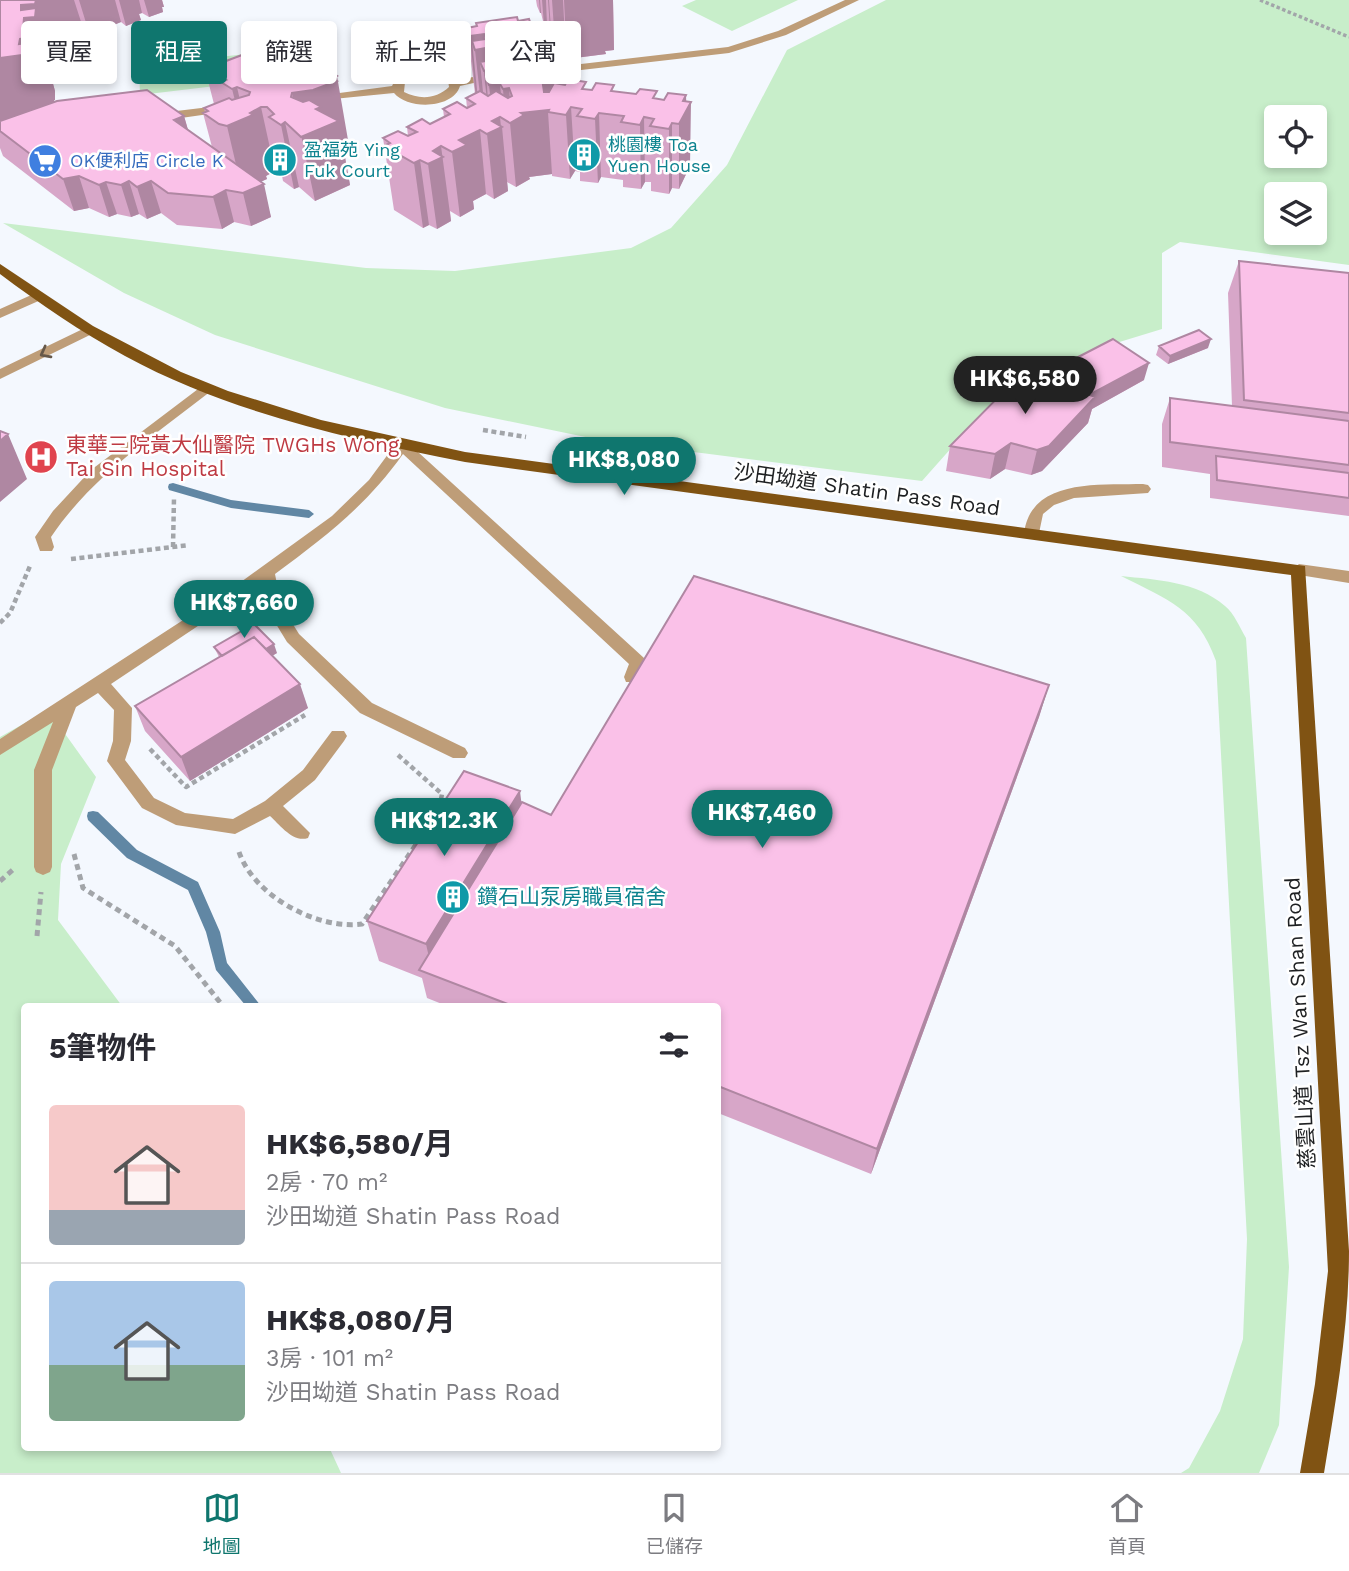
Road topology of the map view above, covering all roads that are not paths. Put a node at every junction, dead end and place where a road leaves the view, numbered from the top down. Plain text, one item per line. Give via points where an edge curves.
1 (854, 0) edge
2 (581, 67) edge
3 (399, 84) edge
4 (455, 84) edge
5 (397, 89) junction
6 (301, 100) edge
7 (246, 107) edge
8 (149, 118) edge
9 (0, 268) edge
10 (38, 296) junction
11 (0, 314) edge
12 (89, 330) junction
13 (0, 375) edge
14 (206, 388) junction
15 (402, 445) junction
16 (1143, 489) dead end
17 (1032, 534) junction
18 (45, 542) road end
19 (1299, 570) junction
20 (266, 572) junction
21 (1349, 577) edge
22 (632, 677) edge
23 (99, 682) junction
24 (69, 702) junction
25 (338, 736) dead end
26 (0, 748) edge
27 (459, 753) dead end
28 (271, 806) junction
29 (300, 833) dead end
30 (43, 867) road end
31 (1312, 1473) edge

1 - 2 street via 782,33 729,50
3 - 5 street
4 - 5 street via 451,93 435,100 405,98
5 - 6 street
7 - 8 street
9 - 10 main road, 沙田坳道 Shatin Pass Road
10 - 11 street
10 - 12 main road, 沙田坳道 Shatin Pass Road
12 -> 13 street
12 - 14 main road, 沙田坳道 Shatin Pass Road
14 - 15 main road, 沙田坳道 Shatin Pass Road via 279,413
14 - 18 street via 59,509
15 - 17 main road, 沙田坳道 Shatin Pass Road
15 - 20 street via 374,484 337,520
15 - 22 street via 638,662
16 - 17 street via 1082,492 1050,499 1038,509
17 - 19 main road, 沙田坳道 Shatin Pass Road
19 - 21 street, 沙田坳道 Shatin Pass Road
19 - 31 main road, 慈雲山道 Tsz Wan Shan Road via 1339,1271
20 - 23 street
20 - 27 street via 273,606 293,638 366,708
23 - 24 street
23 - 28 street via 123,708 116,761 148,803 182,820 235,827
24 - 26 street
24 - 30 street via 43,770
25 - 28 street via 309,775
28 - 29 street

